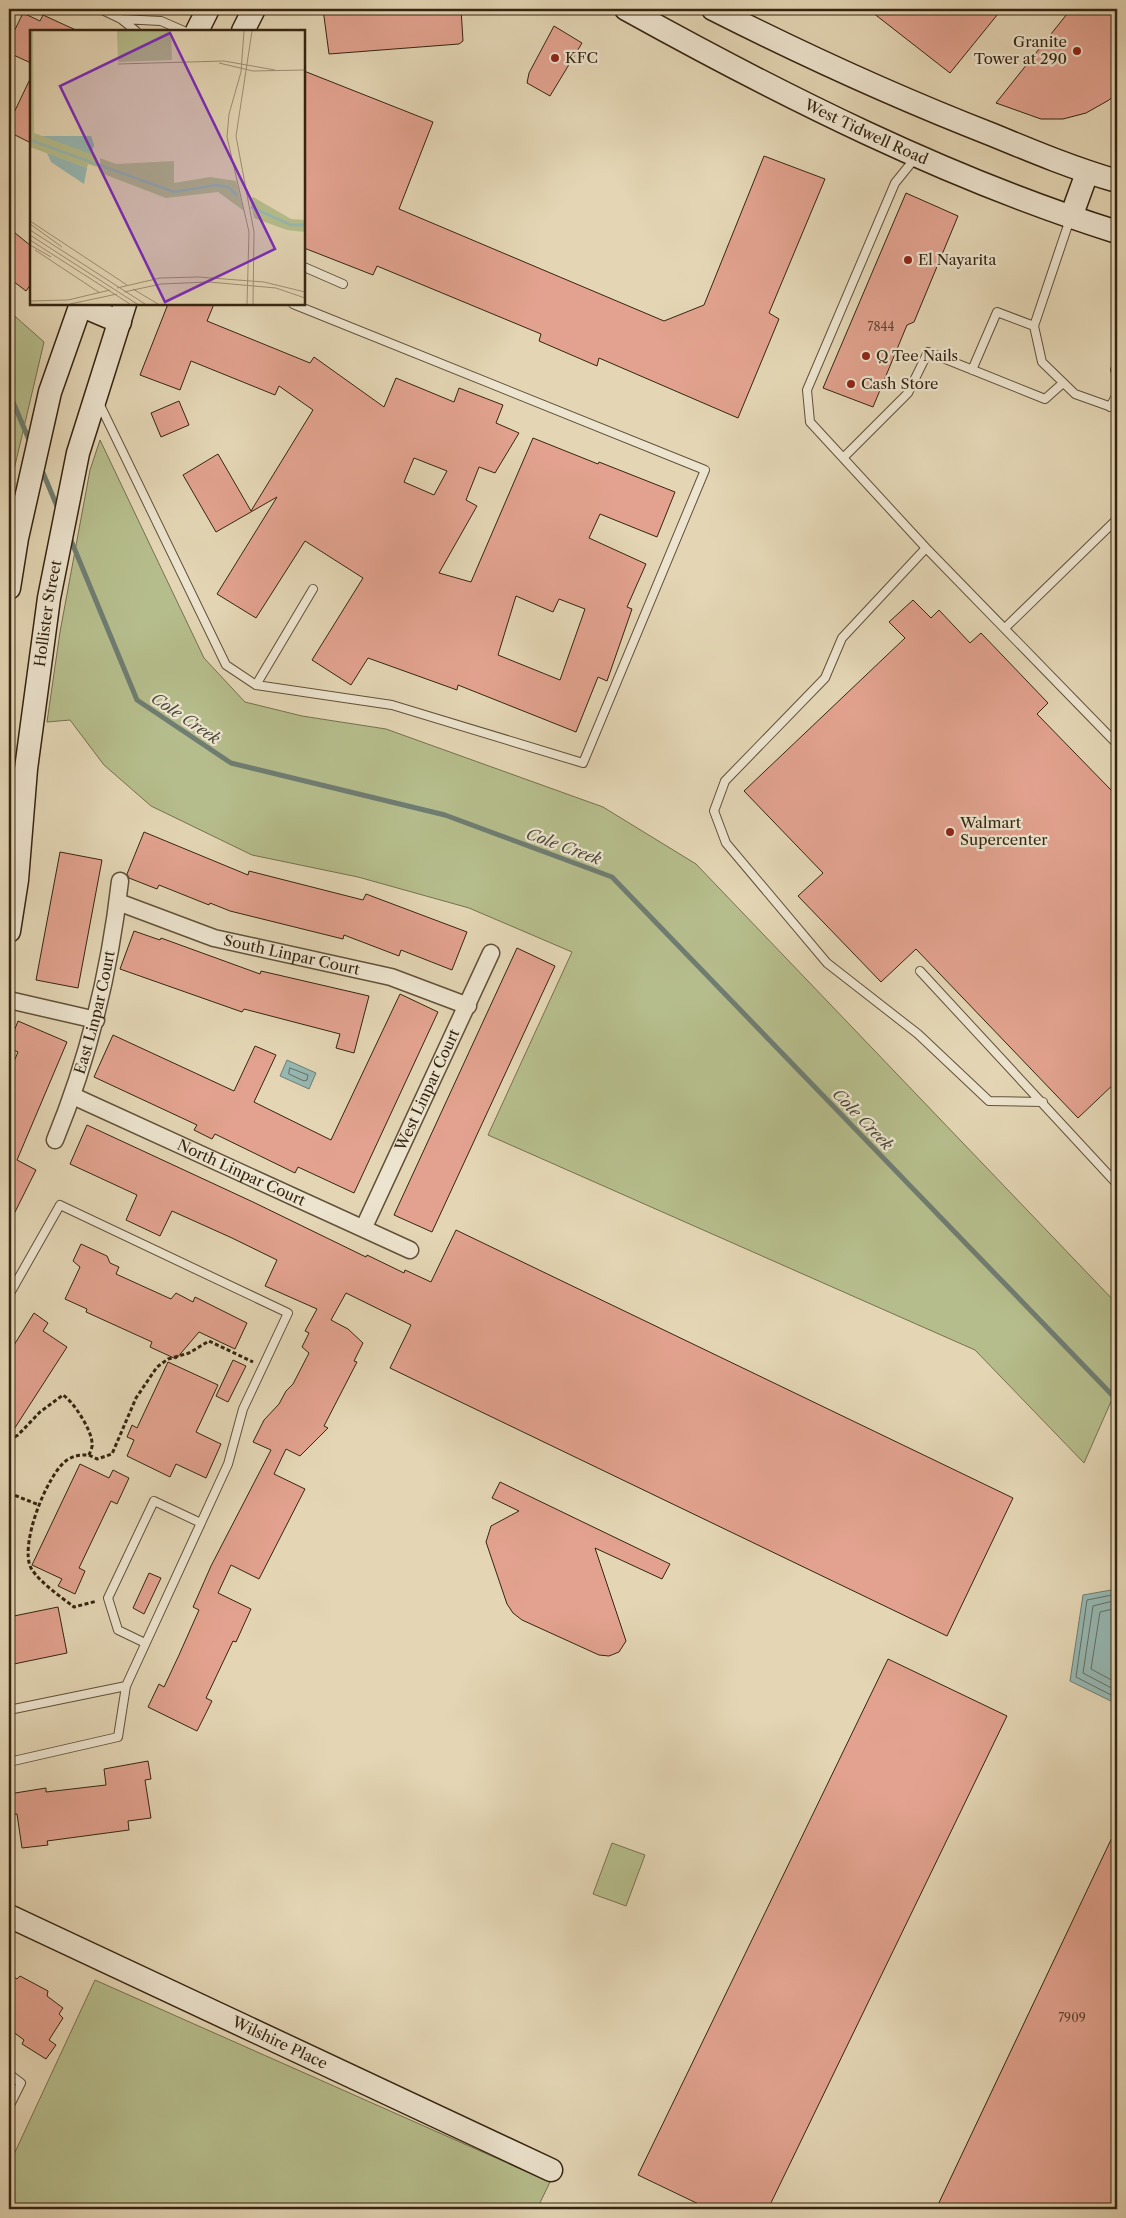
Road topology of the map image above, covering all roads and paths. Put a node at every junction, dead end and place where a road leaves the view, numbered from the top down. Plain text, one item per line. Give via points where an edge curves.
1 (100, 9) edge
2 (208, 9) edge
3 (254, 9) edge
4 (626, 9) edge
5 (713, 9) edge
6 (121, 19) junction
7 (135, 30) edge
8 (182, 30) edge
9 (198, 30) edge
10 (244, 30) edge
11 (917, 155) junction
12 (1087, 173) junction
13 (1117, 181) edge
14 (1071, 218) junction
15 (1117, 232) edge
16 (305, 267) edge
17 (343, 284) dead end
18 (80, 305) edge
19 (85, 305) edge
20 (295, 305) edge
21 (122, 313) edge
22 (1034, 326) junction
23 (1117, 366) edge
24 (972, 370) junction
25 (1117, 374) edge
26 (1063, 382) junction
27 (1117, 394) edge
28 (96, 397) junction
29 (1114, 408) edge
30 (843, 458) junction
31 (1117, 519) edge
32 (926, 548) junction
33 (9, 588) edge
34 (313, 589) dead end
35 (1005, 628) junction
36 (256, 685) junction
37 (1117, 744) edge
38 (120, 881) dead end
39 (118, 902) junction
40 (9, 931) edge
41 (491, 953) dead end
42 (920, 971) dead end
43 (9, 1000) edge
44 (468, 1006) junction
45 (96, 1020) junction
46 (73, 1096) junction
47 (1042, 1102) junction
48 (55, 1140) dead end
49 (1117, 1183) edge
50 (364, 1227) junction
51 (410, 1250) dead end
52 (9, 1296) edge
53 (262, 1366) junction
54 (9, 1440) edge
55 (89, 1455) junction
56 (9, 1494) edge
57 (39, 1505) junction
58 (201, 1523) junction
59 (108, 1598) junction
60 (145, 1644) junction
61 (126, 1686) junction
62 (9, 1710) edge
63 (9, 1762) edge
64 (9, 1916) edge
65 (9, 2074) edge
66 (9, 2107) edge
67 (552, 2170) dead end

1 - 6 lane
2 - 9 main road
3 - 10 main road
4 - 11 main road, West Tidwell Road via 756,80
5 - 12 main road via 934,112
6 - 7 lane
6 - 8 lane via 161,21
11 - 14 main road, West Tidwell Road
11 - 30 lane via 894,183 807,390 810,422
12 - 13 main road
12 - 14 main road
14 - 15 main road, West Tidwell Road
14 - 22 lane
16 - 17 lane
18 - 33 main road via 50,392
19 - 21 main road
20 - 36 lane via 705,470 583,763 392,705
21 - 28 main road, Hollister Street
22 - 24 lane via 998,312
22 - 26 lane via 1042,362
23 - 25 lane
24 - 26 lane via 1045,399
24 - 30 lane via 928,352 908,393
26 - 29 lane via 1075,394
27 - 29 lane
28 - 36 lane via 226,665
28 - 40 main road, Hollister Street via 78,453 49,598 26,768 17,880
30 - 32 lane
31 - 35 lane
32 - 35 lane
32 - 47 lane via 842,638 825,678 725,781 714,811 726,843 827,963 918,1034 990,1101
34 - 36 lane
35 - 37 lane
38 - 39 street, East Linpar Court
39 - 44 street, South Linpar Court via 214,938 392,976
39 - 45 street, East Linpar Court
41 - 44 street, West Linpar Court
42 - 47 lane
43 - 45 street
44 - 50 street, West Linpar Court
45 - 46 street, East Linpar Court
46 - 48 street, East Linpar Court
46 - 50 street, North Linpar Court
47 - 49 lane
50 - 51 street, North Linpar Court
52 - 53 lane via 60,1205 288,1314
53 - 55 path via 209,1341 189,1353 168,1359 157,1367 136,1398 112,1454 101,1459
53 - 58 lane via 243,1409 228,1464
54 - 55 path via 63,1395 79,1410 92,1443
55 - 57 path via 76,1455 65,1461
56 - 57 path
57 - 59 path via 29,1545 31,1567 74,1607
58 - 59 lane via 154,1501
58 - 60 lane
59 - 60 lane via 118,1630
60 - 61 lane
61 - 62 lane
61 - 63 lane via 118,1736
64 - 67 main road, Wilshire Place
65 - 66 lane via 21,2082

